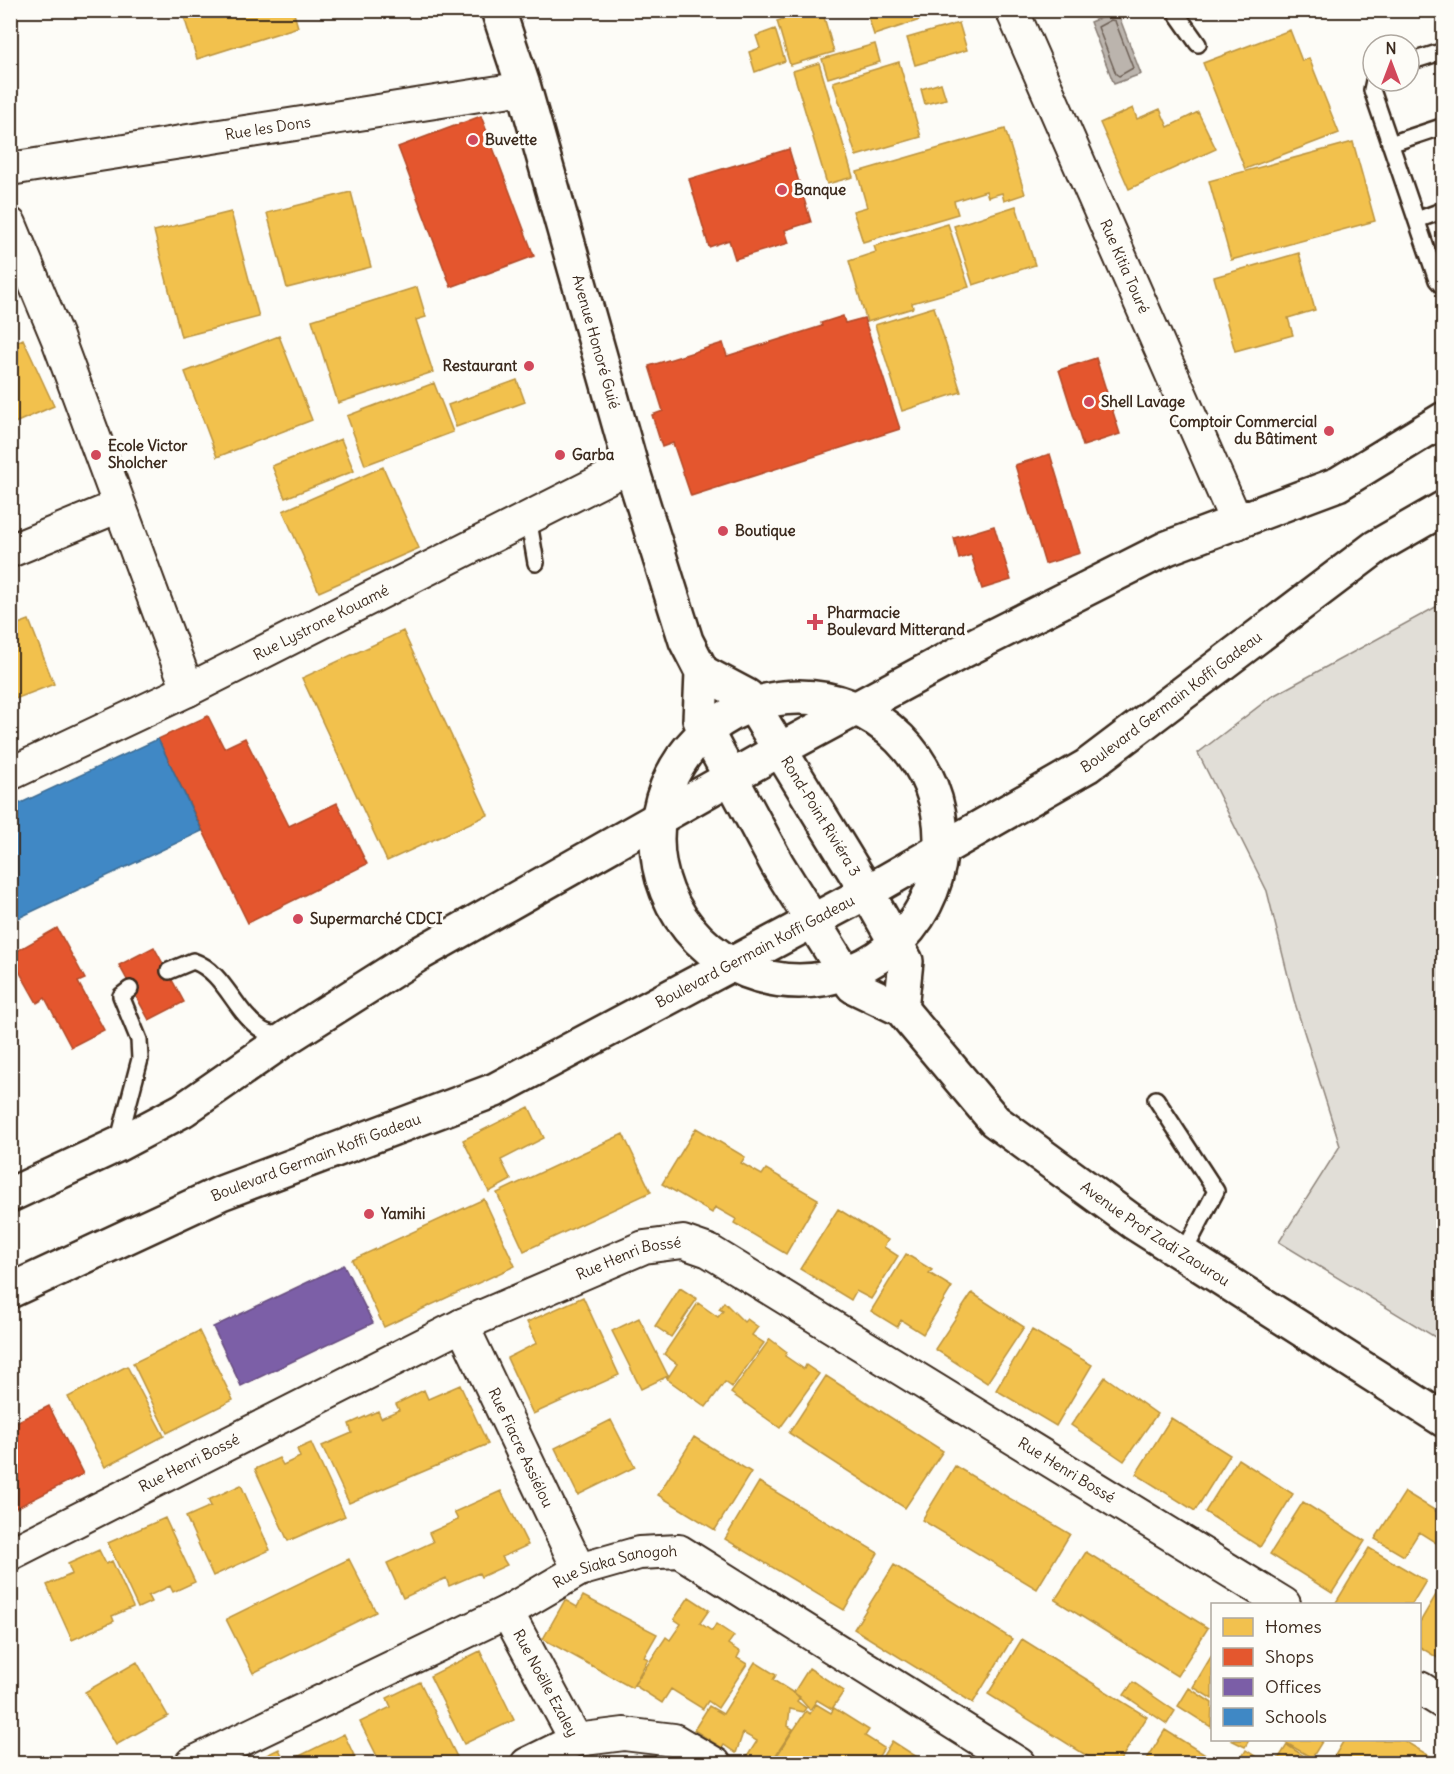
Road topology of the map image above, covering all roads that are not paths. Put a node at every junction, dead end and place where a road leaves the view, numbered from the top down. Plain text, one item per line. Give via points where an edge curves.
1 (498, 10) edge
2 (1012, 10) edge
3 (1174, 10) edge
4 (1198, 44) dead end
5 (1443, 51) edge
6 (1421, 58) edge
7 (524, 88) junction
8 (1373, 93) edge
9 (1443, 126) edge
10 (1390, 144) junction
11 (10, 169) edge
12 (1443, 210) edge
13 (1417, 220) junction
14 (10, 224) edge
15 (1443, 288) edge
16 (1443, 419) edge
17 (631, 466) junction
18 (119, 506) junction
19 (1443, 508) edge
20 (528, 517) junction
21 (1237, 523) junction
22 (10, 551) edge
23 (536, 563) dead end
24 (702, 672) junction
25 (189, 690) junction
26 (752, 705) junction
27 (857, 707) junction
28 (705, 732) junction
29 (781, 749) junction
30 (10, 774) edge
31 (728, 778) junction
32 (658, 818) junction
33 (943, 848) junction
34 (867, 892) junction
35 (814, 920) junction
36 (896, 943) junction
37 (731, 964) junction
38 (169, 971) dead end
39 (846, 974) junction
40 (130, 989) dead end
41 (901, 1009) junction
42 (288, 1037) junction
43 (1156, 1099) dead end
44 (117, 1145) junction
45 (10, 1195) edge
46 (1183, 1254) junction
47 (10, 1292) edge
48 (462, 1325) junction
49 (1443, 1420) edge
50 (10, 1554) edge
51 (579, 1570) junction
52 (1281, 1603) edge
53 (507, 1612) junction
54 (1421, 1689) edge
55 (1443, 1703) edge
56 (576, 1740) junction
57 (191, 1764) edge
58 (528, 1764) edge
59 (715, 1764) edge
60 (1019, 1764) edge

1 - 7 main road, Avenue Honoré Guié
2 - 21 street, Rue Kitia Touré
3 - 4 lane
5 - 6 lane
7 - 11 street, Rue les Dons
7 - 17 main road, Avenue Honoré Guié
8 - 10 lane
9 - 10 lane
10 - 13 lane
12 - 13 lane
13 - 15 lane
14 - 18 street via 57,337
16 - 21 main road via 1338,484
17 - 20 street, Rue Lystrone Kouamé
17 - 24 main road, Avenue Honoré Guié via 686,640
18 - 22 street
18 - 25 street
19 - 33 main road, Boulevard Germain Koffi Gadeau via 1376,547 1087,766
20 - 23 lane
20 - 25 street, Rue Lystrone Kouamé
21 - 27 main road via 1167,548
24 - 26 main road via 747,696
24 - 28 main road via 699,720
25 - 30 street, Rue Lystrone Kouamé
26 - 27 main road via 809,698
26 - 28 main road
26 - 29 main road
27 - 29 main road
27 - 33 main road via 904,742 918,761 934,789
28 - 31 main road
28 - 32 main road via 671,776
29 - 31 main road
29 - 34 main road, Rond-Point Riviéra 3
31 - 32 main road
31 - 35 main road
32 - 37 main road via 658,859 669,898 692,934
32 - 42 main road via 419,954
33 - 34 main road, Boulevard Germain Koffi Gadeau
33 - 36 main road via 930,897
34 - 35 main road, Boulevard Germain Koffi Gadeau
34 - 36 main road, Rond-Point Riviéra 3
35 - 37 main road, Boulevard Germain Koffi Gadeau
35 - 39 main road
36 - 39 main road via 876,960
36 - 41 main road, Rond-Point Riviéra 3 via 906,961
37 - 39 main road via 764,977 791,981
37 - 47 main road, Boulevard Germain Koffi Gadeau via 495,1090 221,1193
38 - 42 lane via 193,961 202,964 263,1030
39 - 41 main road via 853,986
40 - 44 lane via 121,996 139,1040 140,1059
41 - 46 main road, Avenue Prof Zadi Zaourou via 995,1121
42 - 44 main road via 183,1110
43 - 46 lane via 1216,1191
44 - 45 main road
46 - 49 main road, Avenue Prof Zadi Zaourou
48 - 50 street, Rue Henri Bossé
48 - 51 street, Rue Fiacre Assiélou
48 - 52 street, Rue Henri Bossé via 644,1248 683,1242 710,1251
51 - 53 street, Rue Siaka Sanogoh
51 - 60 street, Rue Siaka Sanogoh via 639,1553 679,1551
53 - 56 street, Rue Noëlle Ezaley
53 - 57 street, Rue Siaka Sanogoh
54 - 55 street
56 - 58 street, Rue Noëlle Ezaley
56 - 59 street via 624,1734 674,1740

